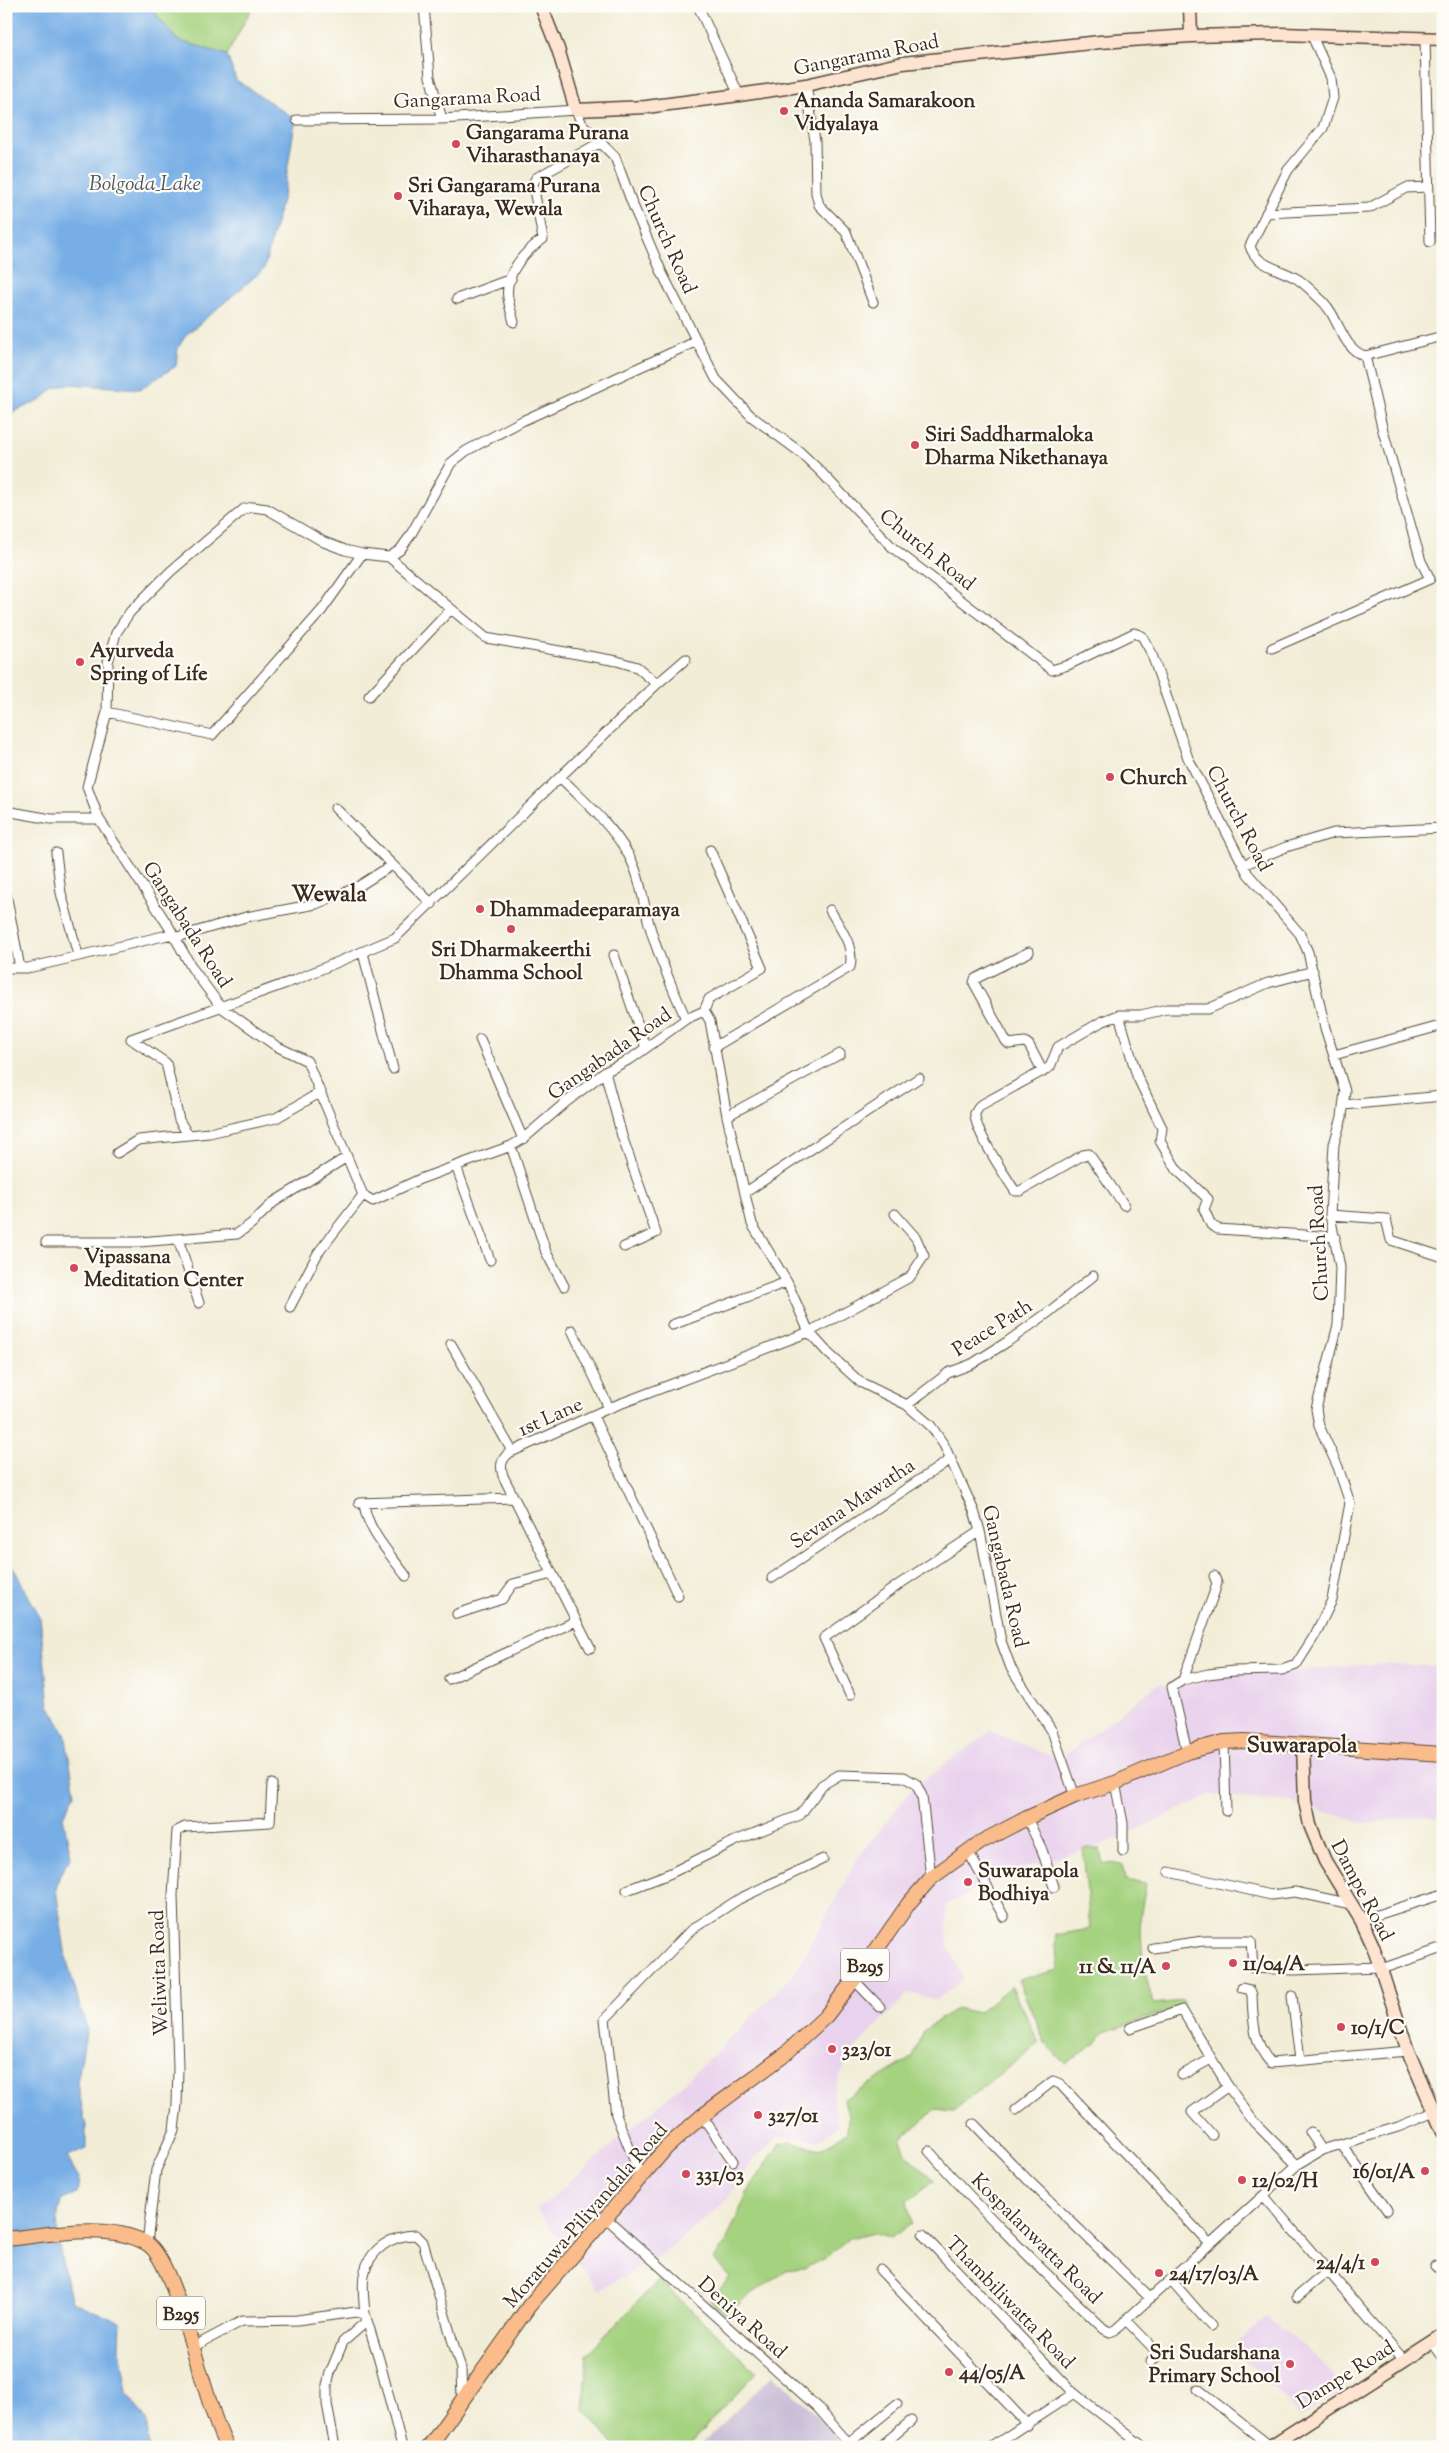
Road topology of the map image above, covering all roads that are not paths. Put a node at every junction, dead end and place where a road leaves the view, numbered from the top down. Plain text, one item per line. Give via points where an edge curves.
1 (424, 6) edge
2 (541, 6) edge
3 (698, 6) edge
4 (1190, 6) edge
5 (1311, 34) junction
6 (1191, 36) junction
7 (1425, 38) junction
8 (1443, 39) edge
9 (806, 86) junction
10 (739, 95) junction
11 (576, 110) junction
12 (442, 118) junction
13 (297, 120) dead end
14 (601, 142) junction
15 (1428, 187) junction
16 (1266, 212) junction
17 (1430, 242) dead end
18 (511, 280) junction
19 (457, 299) dead end
20 (873, 302) dead end
21 (514, 322) dead end
22 (1443, 336) edge
23 (697, 341) junction
24 (1365, 356) junction
25 (362, 554) junction
26 (389, 557) junction
27 (451, 609) junction
28 (1272, 648) dead end
29 (686, 659) dead end
30 (656, 684) junction
31 (369, 696) dead end
32 (107, 712) junction
33 (560, 777) junction
34 (335, 808) dead end
35 (6, 811) edge
36 (99, 819) junction
37 (1443, 828) edge
38 (710, 850) dead end
39 (56, 853) dead end
40 (392, 864) junction
41 (1243, 864) junction
42 (6, 893) edge
43 (432, 904) junction
44 (830, 910) dead end
45 (173, 936) junction
46 (1029, 952) dead end
47 (363, 953) junction
48 (78, 955) junction
49 (614, 955) dead end
50 (6, 968) edge
51 (20, 968) junction
52 (1313, 971) junction
53 (221, 1007) junction
54 (704, 1012) junction
55 (1119, 1015) junction
56 (686, 1019) junction
57 (1440, 1026) dead end
58 (480, 1039) dead end
59 (714, 1047) junction
60 (646, 1048) junction
61 (840, 1054) dead end
62 (1334, 1055) junction
63 (394, 1069) dead end
64 (605, 1072) junction
65 (1043, 1072) junction
66 (919, 1078) dead end
67 (321, 1092) junction
68 (1443, 1096) edge
69 (1344, 1105) junction
70 (727, 1116) junction
71 (188, 1134) junction
72 (523, 1139) junction
73 (511, 1146) junction
74 (117, 1153) dead end
75 (347, 1157) junction
76 (456, 1166) junction
77 (746, 1192) junction
78 (363, 1195) junction
79 (1124, 1204) dead end
80 (895, 1214) dead end
81 (1330, 1215) junction
82 (1335, 1237) junction
83 (178, 1239) junction
84 (46, 1242) dead end
85 (624, 1246) dead end
86 (1443, 1257) edge
87 (490, 1260) dead end
88 (1093, 1276) dead end
89 (788, 1282) junction
90 (564, 1286) dead end
91 (199, 1303) dead end
92 (290, 1307) dead end
93 (672, 1325) dead end
94 (572, 1330) dead end
95 (809, 1332) junction
96 (451, 1344) dead end
97 (907, 1405) junction
98 (609, 1408) junction
99 (593, 1416) junction
100 (512, 1451) junction
101 (951, 1459) junction
102 (514, 1498) junction
103 (980, 1531) junction
104 (552, 1574) junction
105 (406, 1576) dead end
106 (1214, 1576) dead end
107 (772, 1578) dead end
108 (678, 1596) dead end
109 (457, 1614) dead end
110 (576, 1621) junction
111 (590, 1648) dead end
112 (449, 1679) dead end
113 (1184, 1680) junction
114 (850, 1695) dead end
115 (1224, 1742) junction
116 (1303, 1745) junction
117 (1187, 1752) junction
118 (1443, 1754) edge
119 (1115, 1783) junction
120 (272, 1784) dead end
121 (1075, 1796) junction
122 (1226, 1811) dead end
123 (1027, 1818) junction
124 (968, 1851) junction
125 (1123, 1851) dead end
126 (823, 1859) dead end
127 (1169, 1872) dead end
128 (931, 1878) junction
129 (1054, 1887) dead end
130 (627, 1890) dead end
131 (1443, 1894) edge
132 (1351, 1904) junction
133 (1004, 1917) dead end
134 (1361, 1920) junction
135 (1153, 1948) dead end
136 (1443, 1948) edge
137 (1380, 1968) junction
138 (854, 1980) junction
139 (1242, 1988) dead end
140 (1292, 1996) dead end
141 (880, 2007) dead end
142 (1130, 2028) dead end
143 (1408, 2051) junction
144 (1211, 2059) junction
145 (1300, 2060) junction
146 (1182, 2075) dead end
147 (1228, 2086) junction
148 (1016, 2110) dead end
149 (1434, 2112) junction
150 (702, 2116) junction
151 (974, 2124) dead end
152 (1310, 2132) dead end
153 (1443, 2132) edge
154 (1212, 2135) dead end
155 (1342, 2145) junction
156 (1322, 2150) junction
157 (929, 2151) dead end
158 (733, 2161) dead end
159 (1297, 2165) junction
160 (641, 2177) junction
161 (1264, 2196) junction
162 (1387, 2210) dead end
163 (606, 2218) junction
164 (923, 2235) dead end
165 (6, 2239) edge
166 (147, 2243) junction
167 (1210, 2244) junction
168 (880, 2270) dead end
169 (1328, 2271) junction
170 (1171, 2280) junction
171 (1297, 2297) dead end
172 (1150, 2298) junction
173 (366, 2318) junction
174 (1126, 2320) junction
175 (1211, 2326) dead end
176 (1437, 2338) edge
177 (193, 2347) junction
178 (1443, 2356) edge
179 (1404, 2360) junction
180 (1151, 2362) dead end
181 (1198, 2389) dead end
182 (1074, 2393) junction
183 (462, 2400) junction
184 (897, 2404) dead end
185 (911, 2421) dead end
186 (1028, 2425) junction
187 (850, 2445) edge
188 (1270, 2446) edge
189 (227, 2447) edge
190 (335, 2447) edge
191 (402, 2447) edge
192 (429, 2447) edge
193 (880, 2447) edge
194 (991, 2447) edge
195 (1144, 2447) edge

1 - 12 street via 430,77
2 - 11 street
3 - 10 street
4 - 6 street
5 - 6 street, Gangarama Road
5 - 7 street, Gangarama Road
5 - 16 street via 1331,78 1333,98 1323,128 1288,170
6 - 9 street, Gangarama Road via 988,52 903,63
7 - 8 street, Gangarama Road
7 - 15 street
9 - 10 street, Gangarama Road
9 - 20 street via 815,141 819,205 846,232
10 - 11 street, Gangarama Road via 646,107
11 - 12 street, Gangarama Road
11 - 14 street, Church Road via 582,124
12 - 13 street, Gangarama Road
14 - 18 street via 536,178 533,184 543,238 522,256
14 - 23 street, Church Road via 615,157 662,273
15 - 16 street via 1406,188 1369,208
15 - 17 street
16 - 24 street via 1250,246 1253,254 1260,261 1298,280 1330,306 1351,349
18 - 19 street
18 - 21 street via 508,297
22 - 24 street
23 - 26 street via 522,421 466,451 451,463 410,536 400,550
23 - 41 street, Church Road via 716,379 735,400 800,452 893,548 1052,670 1134,632 1142,636 1151,652 1188,758
24 - 28 street via 1383,431 1421,561 1430,579
25 - 26 street, Gangabada Road
25 - 32 street via 322,610 212,735
25 - 32 street, Gangabada Road via 324,542 267,509 244,509 170,571 130,612 116,632 110,649
26 - 27 street
27 - 30 street via 486,638 617,661 637,667
27 - 31 street
29 - 30 street
30 - 33 street
32 - 36 street, Gangabada Road via 87,787
33 - 43 street
33 - 56 street via 610,828 629,855 650,929
34 - 40 street
35 - 36 street via 51,819
36 - 45 street, Gangabada Road
37 - 41 street via 1334,833
38 - 54 street via 762,968 710,1000
39 - 48 street via 61,892
40 - 43 street
40 - 45 street via 359,886 316,904 246,917
41 - 52 street, Church Road via 1259,889 1300,934
42 - 51 street
43 - 47 street via 395,938
44 - 59 street via 849,943 850,967
45 - 48 street
45 - 53 street, Gangabada Road
46 - 65 street via 975,979 974,984 1006,1041 1012,1045 1025,1042
47 - 53 street
47 - 63 street
48 - 51 street
49 - 60 street
50 - 51 street
52 - 55 street via 1268,983 1208,1009 1168,1009 1141,1015
52 - 62 street, Church Road
53 - 67 street, Gangabada Road via 276,1046 307,1061
53 - 71 street via 132,1039 166,1063 179,1120
54 - 56 street, Gangabada Road
54 - 59 street, Gangabada Road via 710,1021
55 - 65 street via 1084,1030 1058,1047 1052,1066
55 - 82 street via 1137,1076 1162,1128 1160,1141 1177,1170 1208,1199 1204,1209 1211,1225 1218,1229
56 - 60 street, Gangabada Road
57 - 62 street
58 - 72 street
59 - 70 street, Gangabada Road
60 - 64 street, Gangabada Road
61 - 70 street
62 - 69 street, Church Road via 1345,1091
64 - 72 street, Gangabada Road
64 - 85 street via 622,1136 656,1233
65 - 79 street via 979,1106 975,1112 976,1121 994,1158 1015,1190 1020,1191 1089,1154
66 - 77 street
67 - 71 street via 276,1118 209,1133
67 - 75 street, Gangabada Road
68 - 69 street
69 - 81 street, Church Road via 1334,1144
70 - 77 street, Gangabada Road
71 - 74 street via 138,1140
72 - 73 street, Gangabada Road
73 - 76 street, Gangabada Road
73 - 90 street via 546,1252
75 - 78 street, Gangabada Road
75 - 83 street via 274,1202 236,1234
76 - 78 street, Gangabada Road via 373,1201
76 - 87 street
77 - 89 street, Gangabada Road via 752,1224
78 - 92 street via 318,1253
80 - 95 street, 1st Lane via 916,1238 924,1256 919,1268 910,1277
81 - 82 street, Church Road
81 - 86 street via 1386,1219 1391,1240
82 - 113 street, Church Road via 1340,1267 1338,1325 1316,1409 1319,1426 1338,1467 1350,1504 1332,1600 1296,1664 1282,1670 1234,1671
83 - 84 street
83 - 91 street
88 - 97 street, Peace Path via 1007,1342 972,1364 948,1373
89 - 93 street
89 - 95 street, Gangabada Road
94 - 98 street
95 - 97 street, Gangabada Road via 860,1382
95 - 98 street, 1st Lane
96 - 100 street
97 - 101 street, Gangabada Road via 931,1426
98 - 99 street, 1st Lane
99 - 100 street, 1st Lane
99 - 108 street
100 - 102 street, 1st Lane via 503,1458 501,1467
101 - 103 street, Gangabada Road
101 - 107 street, Sevana Mawatha
102 - 104 street, 1st Lane
102 - 105 street via 362,1503 370,1524
103 - 114 street via 824,1638
103 - 121 street, Gangabada Road via 1001,1641 1011,1668 1052,1731
104 - 109 street via 513,1584 502,1599
104 - 110 street, 1st Lane
106 - 113 street via 1215,1590
110 - 111 street, 1st Lane
110 - 112 street
113 - 117 street via 1172,1687
115 - 116 main road, Moratuwa-Piliyandala Road / B295
115 - 117 main road, Moratuwa-Piliyandala Road / B295
115 - 122 street
116 - 118 main road, Moratuwa-Piliyandala Road / B295
116 - 132 street, Dampe Road via 1305,1800 1310,1825 1325,1861
117 - 119 main road, Moratuwa-Piliyandala Road / B295
119 - 121 main road, Moratuwa-Piliyandala Road / B295
119 - 125 street via 1123,1823
120 - 166 street, Weliwita Road via 270,1822 184,1827 177,1831 173,1895 177,2105 174,2130 156,2170
121 - 123 main road, Moratuwa-Piliyandala Road / B295
123 - 124 main road, Moratuwa-Piliyandala Road / B295
123 - 129 street
124 - 128 main road, Moratuwa-Piliyandala Road / B295
124 - 133 street
126 - 160 street via 739,1899 691,1930 605,2019 616,2115
127 - 132 street via 1271,1896 1295,1892
128 - 130 street via 922,1796 916,1784 904,1776 840,1776 822,1785 800,1814
128 - 138 main road, Moratuwa-Piliyandala Road / B295
131 - 134 street
132 - 134 street, Dampe Road
134 - 137 street, Dampe Road
135 - 137 street via 1195,1941 1251,1941 1253,1968
136 - 137 street
137 - 143 street, Dampe Road
138 - 141 street
138 - 150 main road, Moratuwa-Piliyandala Road / B295 via 826,2016 790,2050
139 - 145 street via 1252,1994 1254,2025 1264,2056 1271,2063
140 - 145 street
142 - 144 street via 1182,2010
143 - 145 street
143 - 149 street, Dampe Road
144 - 146 street
144 - 147 street
147 - 154 street via 1192,2112
147 - 159 street via 1254,2122
148 - 167 street via 1053,2081 1060,2084
149 - 153 street, Dampe Road
149 - 155 street, Kospalanwatta Road
150 - 158 street
150 - 160 main road, Moratuwa-Piliyandala Road / B295 via 667,2147
151 - 172 street, Kospalanwatta Road
152 - 156 street
155 - 156 street, Kospalanwatta Road
155 - 162 street
156 - 159 street, Kospalanwatta Road
157 - 174 street, Kospalanwatta Road via 1014,2243 1104,2330 1115,2330
159 - 161 street, Kospalanwatta Road
160 - 163 main road, Moratuwa-Piliyandala Road / B295
161 - 167 street, Kospalanwatta Road
161 - 169 street
163 - 183 main road, Moratuwa-Piliyandala Road / B295 via 529,2306
163 - 187 street, Deniya Road via 818,2408
164 - 182 street, Thambiliwatta Road
165 - 166 main road via 85,2231 114,2233
166 - 177 main road, B295 via 164,2264
167 - 170 street, Kospalanwatta Road
168 - 186 street
169 - 171 street
169 - 179 street
170 - 172 street, Kospalanwatta Road
170 - 175 street
172 - 174 street, Kospalanwatta Road
173 - 177 street via 356,2312 297,2320 242,2321
173 - 183 street via 364,2274 378,2247 403,2236 416,2236 423,2242 461,2369
173 - 190 street via 343,2342 330,2373 327,2404
173 - 191 street
174 - 180 street via 1159,2354
176 - 178 street
176 - 179 street, Dampe Road
177 - 189 main road, B295 via 218,2433
179 - 188 street, Dampe Road
181 - 188 street
182 - 186 street, Thambiliwatta Road
182 - 195 street, Thambiliwatta Road
183 - 192 main road, Moratuwa-Piliyandala Road / B295
184 - 187 street
185 - 193 street
186 - 194 street, Thambiliwatta Road

